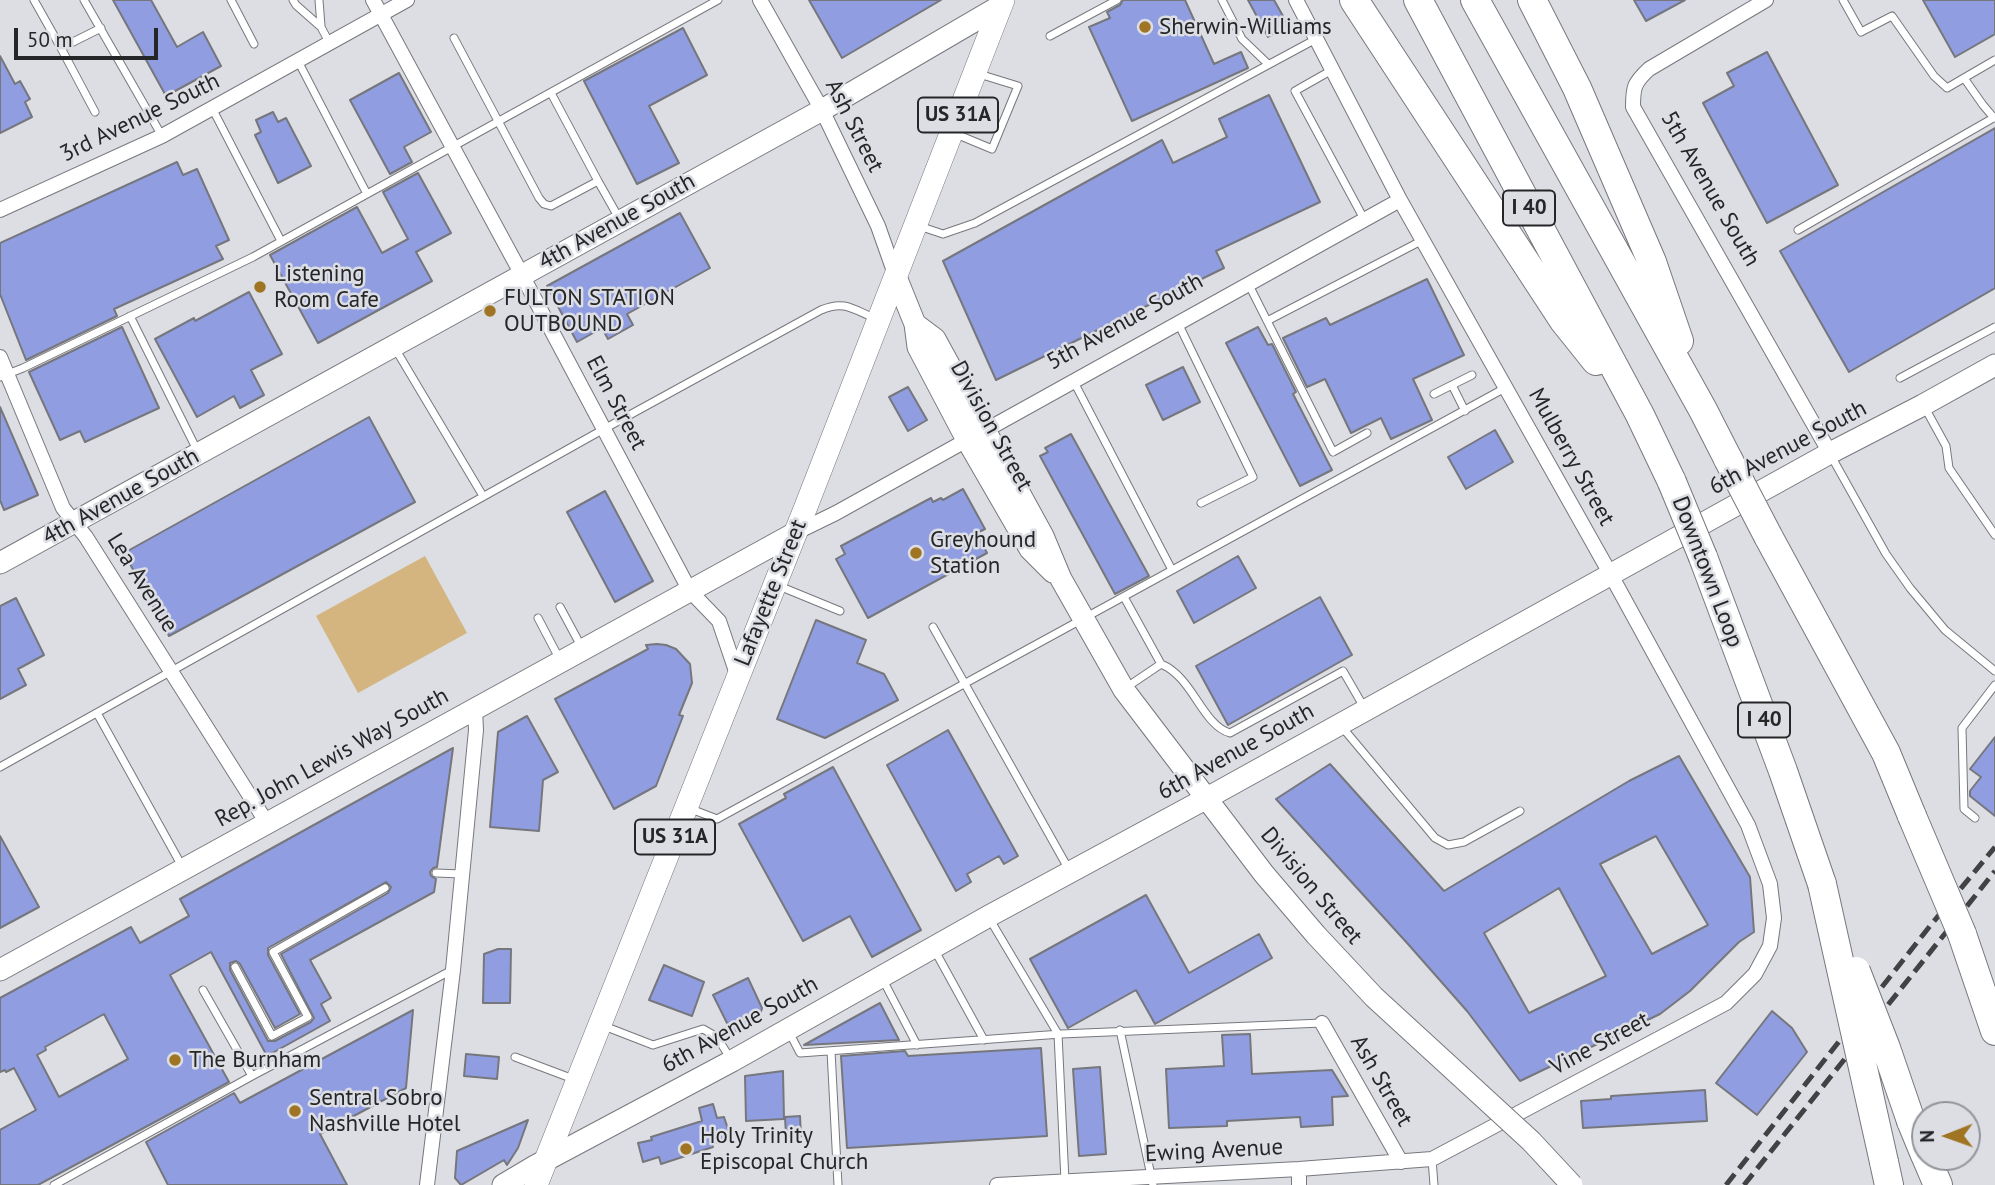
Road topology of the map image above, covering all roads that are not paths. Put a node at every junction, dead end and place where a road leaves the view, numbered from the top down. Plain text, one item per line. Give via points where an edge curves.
1 (34, 0) edge
2 (231, 0) edge
3 (293, 0) edge
4 (319, 0) edge
5 (373, 0) edge
6 (407, 0) edge
7 (718, 0) edge
8 (760, 0) edge
9 (1117, 0) edge
10 (1222, 0) edge
11 (1296, 0) edge
12 (1354, 0) edge
13 (1418, 0) edge
14 (1475, 0) edge
15 (1532, 0) edge
16 (1766, 0) edge
17 (1843, 0) edge
18 (88, 1) edge
19 (1005, 2) edge
20 (382, 15) junction
21 (321, 27) junction
22 (101, 28) junction
23 (1050, 36) dead end
24 (454, 38) dead end
25 (1316, 38) junction
26 (254, 44) dead end
27 (330, 44) junction
28 (61, 47) junction
29 (1995, 60) edge
30 (298, 61) junction
31 (1268, 64) junction
32 (1333, 70) junction
33 (975, 73) junction
34 (1965, 78) junction
35 (551, 93) junction
36 (212, 108) junction
37 (822, 110) junction
38 (95, 112) dead end
39 (1994, 117) edge
40 (497, 123) junction
41 (952, 133) junction
42 (162, 136) junction
43 (454, 147) junction
44 (598, 181) junction
45 (367, 194) junction
46 (1400, 200) junction
47 (0, 210) edge
48 (1365, 220) junction
49 (620, 221) junction
50 (916, 225) junction
51 (1798, 230) dead end
52 (1423, 240) junction
53 (281, 241) junction
54 (522, 275) junction
55 (896, 277) junction
56 (1249, 284) junction
57 (130, 316) junction
58 (879, 320) junction
59 (1267, 321) junction
60 (1177, 322) junction
61 (1995, 327) edge
62 (393, 346) junction
63 (0, 357) edge
64 (1995, 365) edge
65 (1472, 375) dead end
66 (3, 376) edge
67 (1900, 378) dead end
68 (1073, 381) junction
69 (1452, 384) junction
70 (1506, 388) junction
71 (1434, 394) dead end
72 (1923, 405) junction
73 (1703, 410) junction
74 (1465, 411) junction
75 (1640, 415) junction
76 (604, 429) junction
77 (1367, 433) dead end
78 (976, 435) junction
79 (1830, 453) junction
80 (199, 454) junction
81 (483, 496) junction
82 (1201, 503) dead end
83 (74, 523) junction
84 (795, 533) junction
85 (1995, 535) edge
86 (0, 563) edge
87 (1172, 570) junction
88 (1611, 575) junction
89 (775, 584) junction
90 (690, 591) junction
91 (1124, 597) junction
92 (560, 607) dead end
93 (840, 611) dead end
94 (538, 618) dead end
95 (1083, 619) junction
96 (933, 627) dead end
97 (583, 650) junction
98 (561, 662) junction
99 (1161, 664) junction
100 (1995, 671) edge
101 (171, 672) junction
102 (738, 678) junction
103 (965, 683) junction
104 (1995, 685) edge
105 (1124, 690) junction
106 (475, 709) junction
107 (1366, 710) junction
108 (97, 713) junction
109 (1340, 724) junction
110 (0, 767) edge
111 (1207, 799) junction
112 (687, 807) junction
113 (1520, 811) dead end
114 (1975, 818) dead end
115 (267, 823) junction
116 (183, 869) junction
117 (1070, 872) junction
118 (436, 873) dead end
119 (462, 874) junction
120 (1822, 884) junction
121 (385, 888) dead end
122 (989, 916) junction
123 (1962, 934) junction
124 (1769, 946) joint
125 (933, 948) junction
126 (235, 967) dead end
127 (0, 970) edge
128 (453, 970) junction
129 (881, 977) junction
130 (1995, 989) edge
131 (203, 990) dead end
132 (1322, 1023) joint
133 (601, 1024) junction
134 (1994, 1027) edge
135 (788, 1029) junction
136 (1120, 1030) junction
137 (1058, 1034) junction
138 (985, 1040) junction
139 (917, 1045) junction
140 (831, 1051) junction
141 (515, 1056) dead end
142 (732, 1061) junction
143 (252, 1076) junction
144 (578, 1081) junction
145 (1911, 1121) edge
146 (1432, 1159) junction
147 (546, 1161) junction
148 (1401, 1162) junction
149 (1299, 1169) junction
150 (1886, 1173) edge
151 (1065, 1181) junction
152 (1153, 1181) edge
153 (54, 1185) edge
154 (427, 1185) edge
155 (503, 1185) edge
156 (536, 1185) edge
157 (838, 1185) edge
158 (998, 1185) edge
159 (1005, 1185) edge
160 (1299, 1185) edge
161 (1434, 1185) edge
162 (1572, 1185) edge

1 - 28 lane
2 - 26 lane
3 - 21 lane
4 - 21 lane
5 - 20 street, Elm Street
6 - 20 street, 3rd Avenue South
7 - 35 lane
8 - 37 street, Ash Street
9 - 23 lane
10 - 31 lane via 1242,38
11 - 25 street, Mulberry Street
12 - 75 highway via 1564,321
13 - 75 highway, Downtown Loop / I 40
14 - 73 highway, I 40
15 - 73 highway via 1577,88 1652,262
16 - 79 street, 5th Avenue South via 1648,69 1633,89 1633,107
17 - 34 lane via 1861,32 1892,16 1947,88
18 - 22 lane
19 - 33 main road, Lafayette Street / US 31A
19 - 37 street, 4th Avenue South
20 - 27 street, 3rd Avenue South
20 - 43 street, Elm Street
21 - 27 lane
22 - 28 lane
22 - 42 lane
24 - 40 lane
25 - 31 lane
25 - 32 street, Mulberry Street
27 - 30 street, 3rd Avenue South
28 - 38 lane
29 - 34 lane
30 - 36 street, 3rd Avenue South
30 - 45 lane
31 - 50 lane via 975,223 943,234
32 - 46 street, Mulberry Street
32 - 48 lane via 1295,91
33 - 41 main road, Lafayette Street / US 31A
33 - 41 lane via 1018,86 992,149
34 - 39 lane
35 - 40 lane
35 - 44 lane
36 - 42 street, 3rd Avenue South
36 - 53 lane
37 - 49 street, 4th Avenue South
37 - 55 street, Ash Street via 878,226
39 - 51 lane
40 - 43 lane
40 - 44 lane via 544,204 551,206
41 - 50 main road, Lafayette Street / US 31A
42 - 47 street, 3rd Avenue South
43 - 45 lane
43 - 54 street, Elm Street
44 - 49 lane
45 - 53 lane
46 - 48 street, 5th Avenue South
46 - 52 street, Mulberry Street
48 - 56 street, 5th Avenue South
49 - 54 street, 4th Avenue South
50 - 55 main road, Lafayette Street / US 31A
52 - 59 lane
52 - 70 street, Mulberry Street
53 - 57 lane
54 - 62 street, 4th Avenue South
54 - 76 street, Elm Street
55 - 58 main road, Lafayette Street / US 31A
55 - 78 street, Division Street via 915,324 935,339
56 - 59 lane
56 - 60 street, 5th Avenue South
57 - 66 lane
57 - 80 lane
58 - 76 lane via 843,305 831,306
58 - 84 main road, Lafayette Street / US 31A
59 - 77 lane via 1333,452
60 - 68 street, 5th Avenue South
60 - 82 lane via 1253,477
61 - 67 lane
62 - 80 street, 4th Avenue South
62 - 81 lane
63 - 66 street, Lea Avenue
64 - 72 street, 6th Avenue South
65 - 69 lane
66 - 83 street, Lea Avenue
68 - 78 street, 5th Avenue South
68 - 87 lane
69 - 71 lane
69 - 74 lane
70 - 74 lane
70 - 88 street, Mulberry Street
72 - 79 street, 6th Avenue South
72 - 85 lane via 1946,446 1950,468
73 - 123 highway, I 40, bridge via 1886,753
74 - 87 lane
75 - 120 highway, Downtown Loop / I 40, bridge via 1703,557
76 - 81 lane
76 - 90 street, Elm Street
78 - 84 street, 5th Avenue South
78 - 95 street, Division Street via 1043,536
79 - 88 street, 6th Avenue South
79 - 100 lane via 1910,588 1945,630
80 - 83 street, 4th Avenue South
81 - 101 lane
83 - 86 street, 4th Avenue South
83 - 101 street, Lea Avenue
84 - 89 main road, Lafayette Street / US 31A
84 - 90 street, 5th Avenue South
87 - 91 lane
88 - 107 street, 6th Avenue South
88 - 124 street, Mulberry Street via 1748,825 1770,884 1774,918
89 - 93 lane
89 - 102 main road, Lafayette Street / US 31A
90 - 97 street, Rep. John Lewis Way South
90 - 102 street, Elm Street via 719,621
91 - 95 lane
91 - 99 lane
92 - 97 lane
94 - 98 lane
95 - 103 lane
95 - 105 street, Division Street
96 - 103 lane
97 - 98 street, Rep. John Lewis Way South
98 - 106 street, Rep. John Lewis Way South
99 - 105 lane
99 - 107 lane via 1175,671 1219,727 1230,733 1343,671
101 - 108 lane
101 - 115 street, Lea Avenue
102 - 112 main road, Lafayette Street / US 31A
103 - 112 lane via 717,819
103 - 117 lane
104 - 114 lane via 1962,728 1964,809
105 - 111 street, Division Street
106 - 115 street, Rep. John Lewis Way South
106 - 119 street
107 - 109 street, 6th Avenue South
108 - 110 lane
108 - 116 lane
109 - 111 street, 6th Avenue South
109 - 113 lane via 1434,838 1448,845 1464,842
111 - 117 street, 6th Avenue South
111 - 162 street, Division Street, bridge via 1344,966
112 - 133 main road, Lafayette Street / US 31A
115 - 116 street, Rep. John Lewis Way South
116 - 127 street, Rep. John Lewis Way South
117 - 122 street, 6th Avenue South
118 - 119 lane
119 - 128 street
120 - 145 highway, bridge
120 - 150 highway, Downtown Loop / I 40, bridge
121 - 126 lane via 272,952 308,1017 272,1036
122 - 125 street, 6th Avenue South
122 - 137 lane
123 - 130 highway
123 - 134 highway, I 40
124 - 146 street, Vine Street via 1755,974 1726,1003
125 - 129 street, 6th Avenue South
125 - 138 lane
128 - 143 lane
128 - 154 street
129 - 135 street, 6th Avenue South
129 - 139 lane
131 - 143 lane
132 - 136 lane
132 - 148 street, Ash Street
133 - 142 lane via 653,1045 703,1029 717,1037
133 - 144 main road, Lafayette Street / US 31A
135 - 140 lane via 800,1053
135 - 142 street, 6th Avenue South
136 - 137 lane
136 - 152 lane
137 - 138 lane
137 - 151 lane
138 - 139 lane
139 - 140 lane
140 - 157 lane
141 - 144 lane
142 - 147 street, 6th Avenue South
143 - 153 lane
144 - 147 main road, Lafayette Street / US 31A
146 - 148 street, Ewing Avenue
146 - 161 lane
147 - 155 street, 6th Avenue South
147 - 156 main road, Lafayette Street / US 31A
148 - 149 street, Ewing Avenue
149 - 152 street, Ewing Avenue
149 - 160 street
151 - 152 street, Ewing Avenue
151 - 159 street, Ewing Avenue
158 - 159 street, Ewing Avenue

